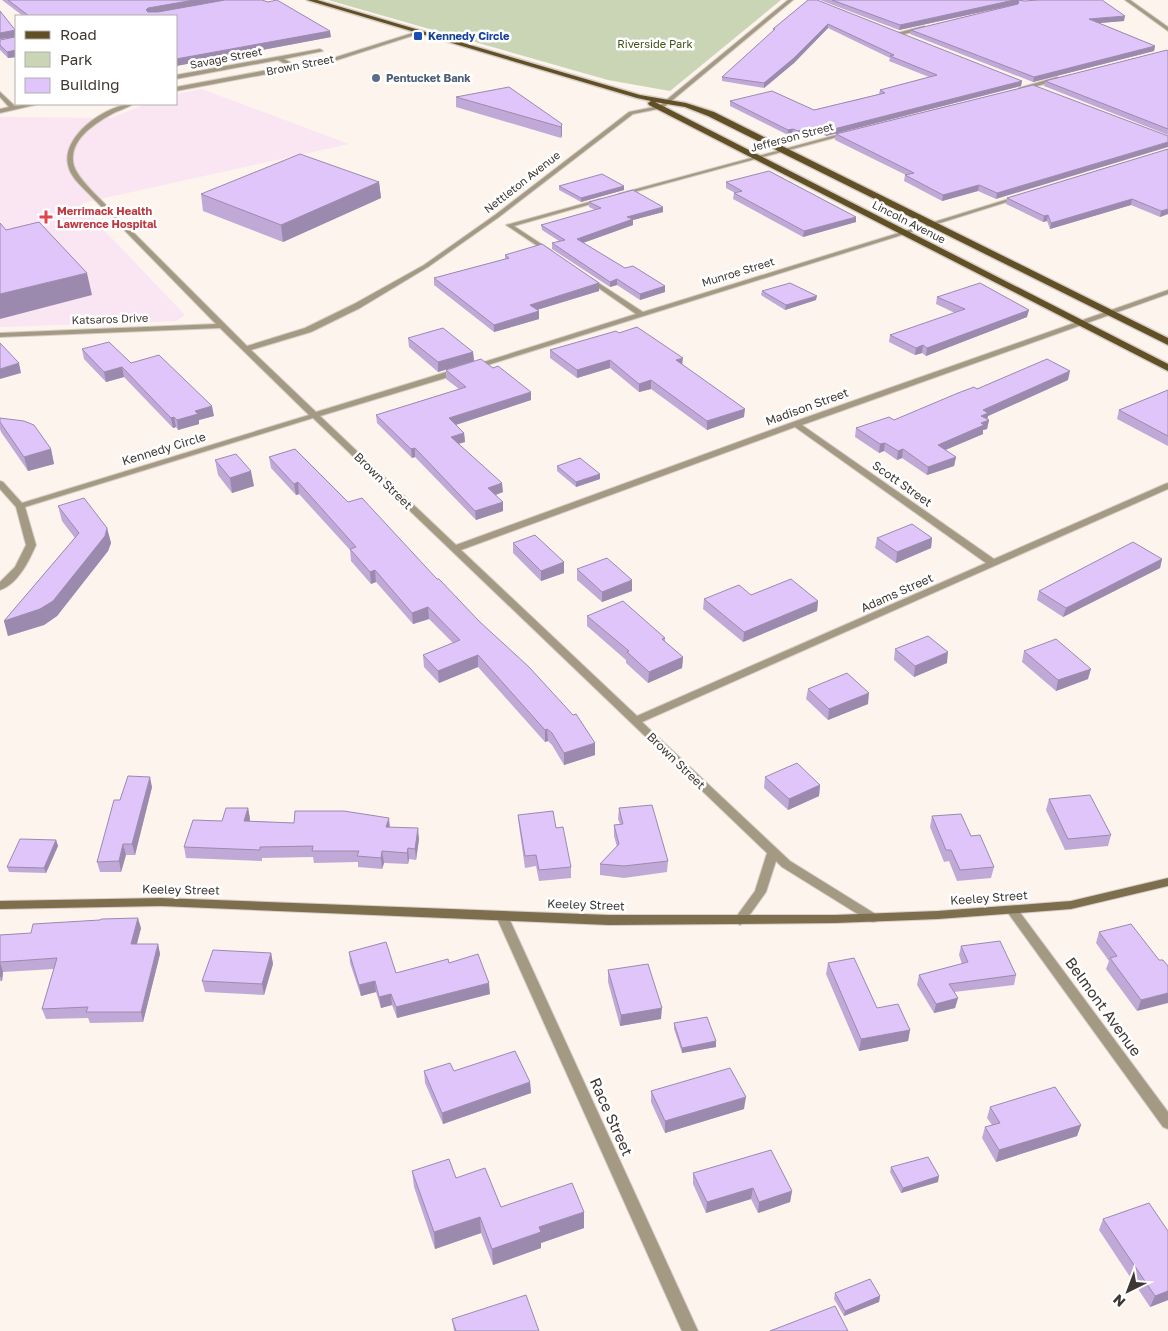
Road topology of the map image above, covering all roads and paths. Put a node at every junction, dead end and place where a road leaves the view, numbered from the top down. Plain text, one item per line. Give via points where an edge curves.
1 (310, 0) edge
2 (791, 0) edge
3 (1127, 0) edge
4 (928, 27) edge
5 (1168, 29) edge
6 (891, 30) edge
7 (421, 32) junction
8 (900, 34) junction
9 (908, 37) edge
10 (320, 51) dead end
11 (279, 58) junction
12 (294, 67) junction
13 (1068, 76) edge
14 (178, 78) edge
15 (1025, 82) edge
16 (1032, 85) junction
17 (178, 89) edge
18 (1041, 89) edge
19 (1013, 90) edge
20 (0, 94) edge
21 (639, 97) junction
22 (669, 102) junction
23 (30, 105) edge
24 (128, 105) edge
25 (661, 107) junction
26 (13, 108) junction
27 (0, 110) edge
28 (860, 130) edge
29 (783, 150) junction
30 (758, 157) junction
31 (1026, 194) edge
32 (614, 196) edge
33 (605, 199) edge
34 (932, 224) junction
35 (904, 232) junction
36 (559, 258) edge
37 (584, 275) edge
38 (1168, 292) edge
39 (1110, 313) junction
40 (642, 314) junction
41 (1080, 323) junction
42 (222, 326) junction
43 (0, 335) edge
44 (1168, 342) edge
45 (246, 349) junction
46 (1168, 368) edge
47 (315, 416) junction
48 (796, 424) junction
49 (0, 484) edge
50 (1168, 486) edge
51 (20, 506) junction
52 (455, 549) junction
53 (994, 564) junction
54 (0, 587) edge
55 (635, 722) junction
56 (773, 852) junction
57 (1168, 882) edge
58 (0, 905) edge
59 (1012, 910) junction
60 (502, 916) junction
61 (873, 918) junction
62 (740, 920) junction
63 (1168, 1122) edge
64 (690, 1331) edge

1 - 7 main road, Lincoln Avenue
2 - 22 street, Nettleton Avenue
3 - 5 street
4 - 8 street
6 - 8 street
7 - 12 street, Brown Street via 351,54
7 - 21 main road, Lincoln Avenue
8 - 9 street
10 - 11 street, Savage Street
11 - 12 street, Savage Street
11 - 14 street, Savage Street
12 - 17 street, Brown Street
13 - 16 street
15 - 16 street
16 - 18 street
16 - 19 street
20 - 26 street
21 - 22 main road, Lincoln Avenue
21 - 25 main road, Lincoln Avenue
22 - 25 street, Nettleton Avenue
22 - 29 main road, Lincoln Avenue via 711,114
23 - 26 street
24 - 42 street, Brown Street via 84,130 71,148 70,164 96,197
25 - 30 main road, Lincoln Avenue
25 - 45 street, Nettleton Avenue via 631,113 498,216 426,266 308,330
26 - 27 street
28 - 29 street, Jefferson Street
29 - 30 street, Jefferson Street
29 - 34 main road, Lincoln Avenue
30 - 32 street, Jefferson Street
30 - 35 main road, Lincoln Avenue
31 - 34 street, Munroe Street
33 - 36 street via 509,225
34 - 35 street, Munroe Street
34 - 39 main road, Lincoln Avenue
35 - 40 street, Munroe Street
35 - 41 main road, Lincoln Avenue
37 - 40 street
38 - 39 street, Madison Street
39 - 41 street, Madison Street
39 - 44 main road, Lincoln Avenue
40 - 47 street, Munroe Street
41 - 46 main road, Lincoln Avenue
41 - 48 street, Madison Street
42 - 43 street, Katsaros Drive
42 - 45 street, Brown Street
45 - 47 street, Brown Street
47 - 51 street, Kennedy Circle
47 - 52 street, Brown Street
48 - 52 street, Madison Street
48 - 53 street, Scott Street
49 - 51 street
50 - 53 street, Adams Street
51 - 54 street via 31,545 14,577
52 - 55 street, Brown Street
53 - 55 street, Adams Street
55 - 56 street, Brown Street
56 - 61 street, Brown Street via 786,864
56 - 62 street via 760,892
57 - 59 street, Keeley Street via 1071,905
58 - 60 street, Keeley Street via 161,902
59 - 61 street, Keeley Street
59 - 63 street, Belmont Avenue
60 - 62 street, Keeley Street
60 - 64 street, Race Street
61 - 62 street, Keeley Street

